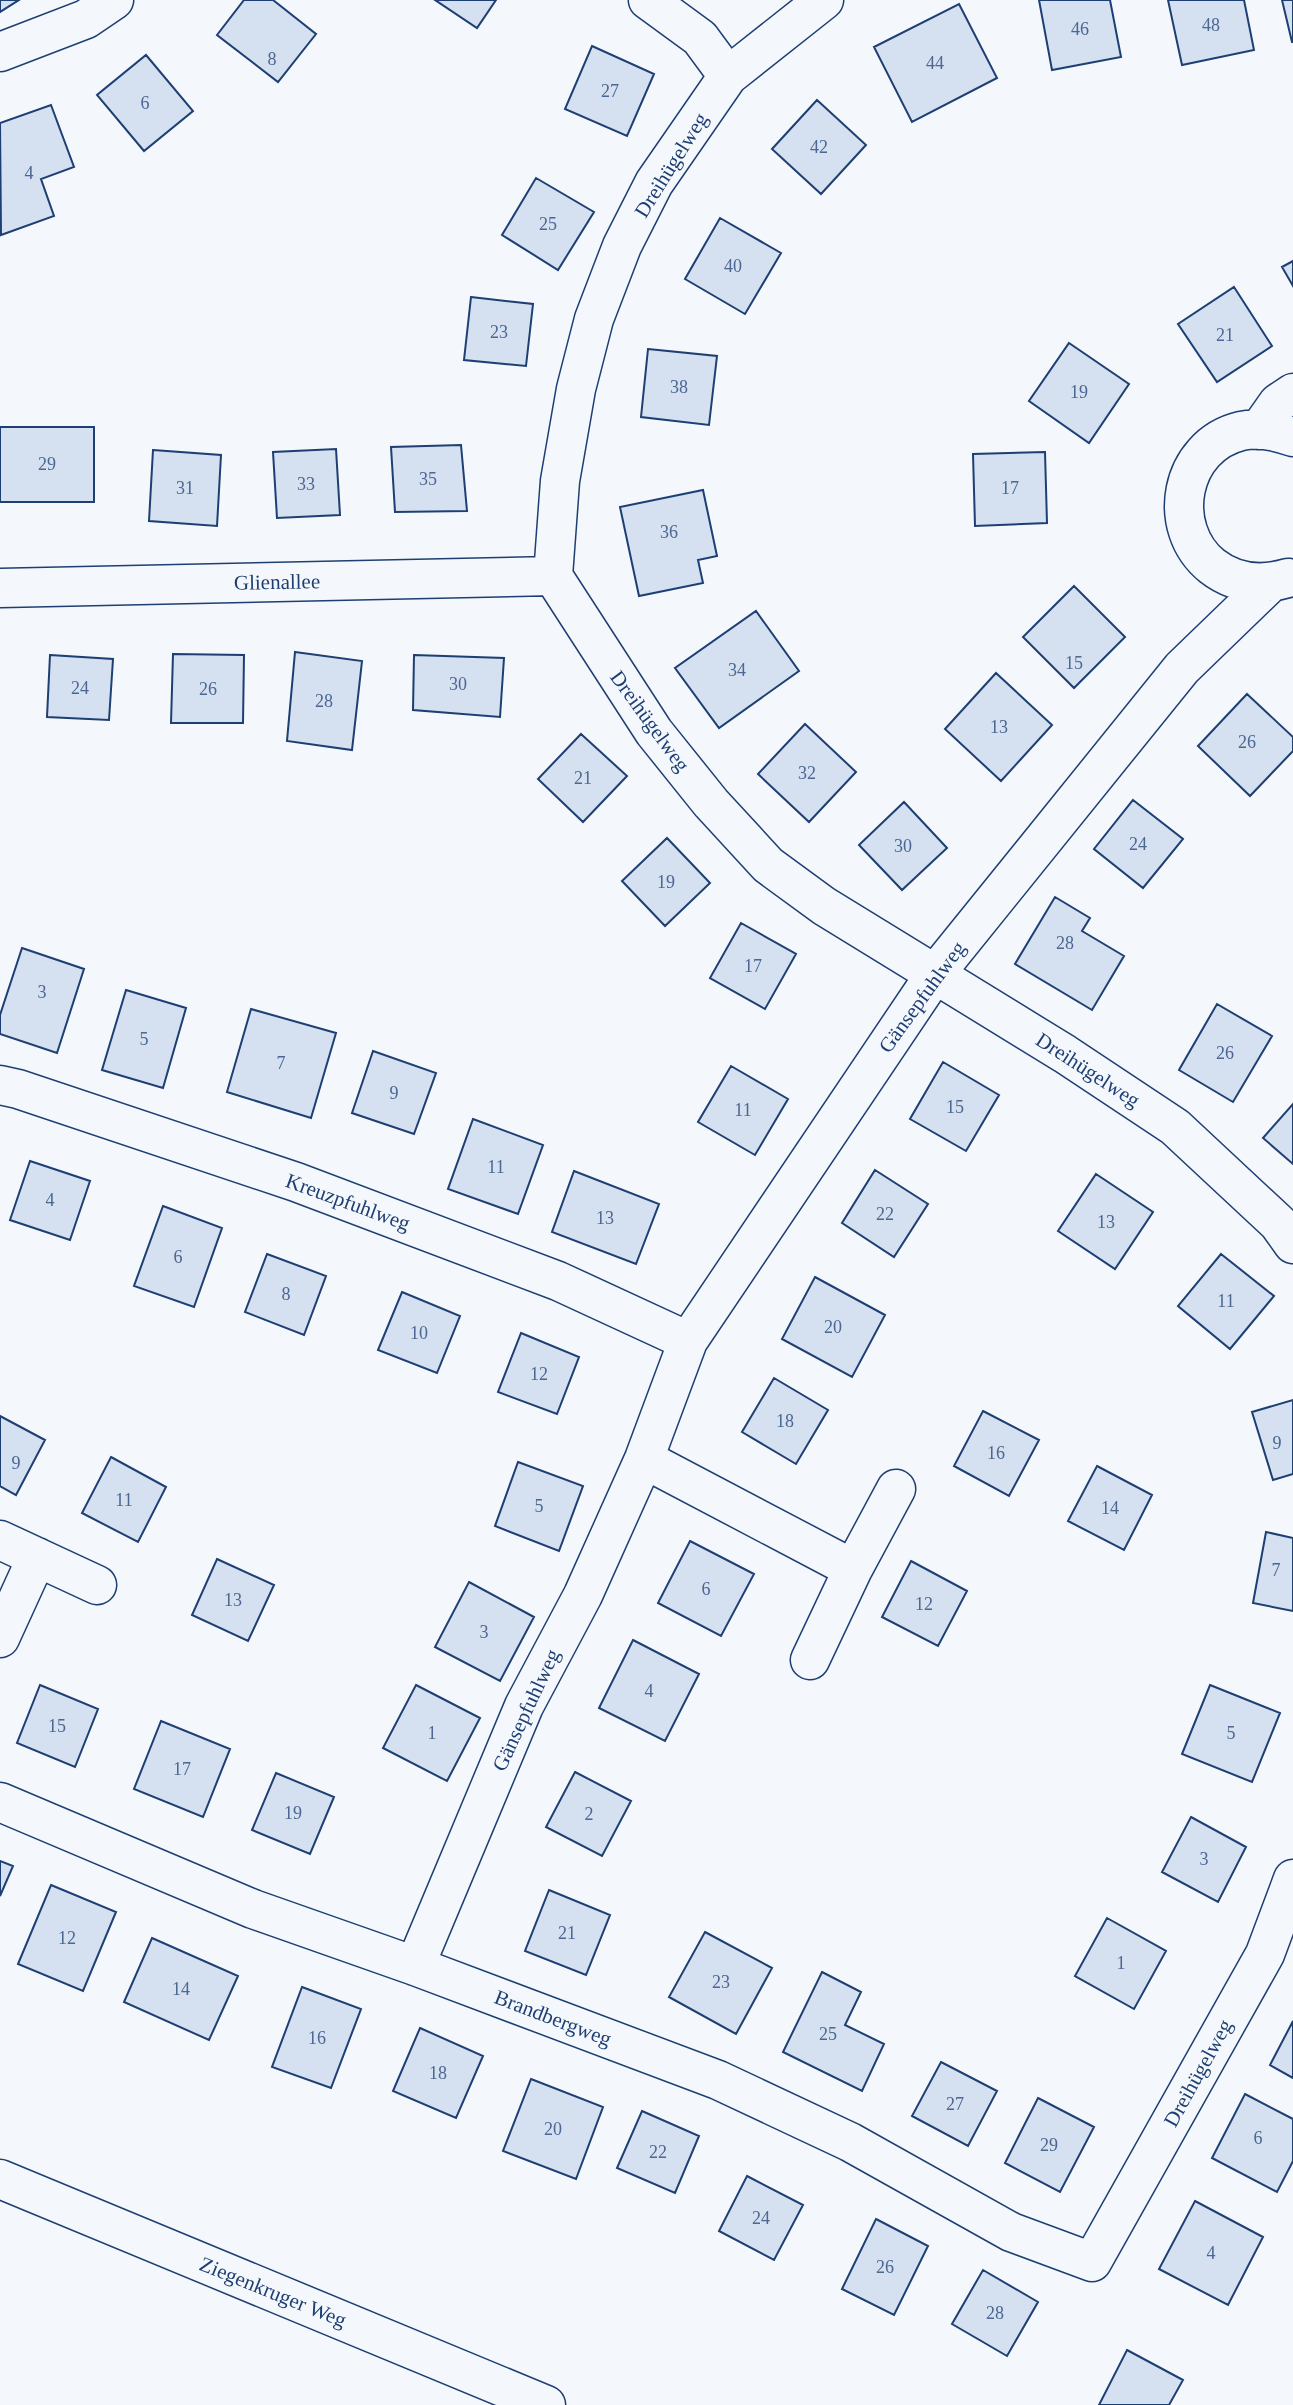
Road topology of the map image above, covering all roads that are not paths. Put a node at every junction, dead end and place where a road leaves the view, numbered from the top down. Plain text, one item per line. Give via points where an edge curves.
1 (114, 0) edge
2 (648, 0) edge
3 (824, 0) edge
4 (0, 52) edge
5 (728, 76) junction
6 (1293, 393) edge
7 (1276, 433) edge
8 (553, 576) junction
9 (1282, 580) edge
10 (0, 588) edge
11 (935, 974) junction
12 (0, 1085) edge
13 (1293, 1244) edge
14 (688, 1341) junction
15 (644, 1459) junction
16 (896, 1489) dead end
17 (0, 1540) edge
18 (37, 1557) junction
19 (853, 1569) junction
20 (96, 1585) dead end
21 (0, 1638) edge
22 (810, 1660) dead end
23 (0, 1802) edge
24 (1293, 1878) edge
25 (415, 1966) junction
26 (0, 2179) edge
27 (1092, 2262) joint
28 (546, 2405) edge

1 - 4 street via 86,19
2 - 5 street via 700,38
3 - 5 street, Dreihügelweg
5 - 8 street, Dreihügelweg via 654,183 622,246 594,319 560,481
6 - 7 street, Gänsepfuhlweg via 1278,403
7 - 9 street, Gänsepfuhlweg via 1240,431 1216,442 1198,460 1186,483 1182,509 1188,535 1202,557 1222,573 1245,582
8 - 10 street, Glienallee
8 - 11 street, Dreihügelweg via 654,732 768,865 824,906
9 - 11 street, Gänsepfuhlweg via 1182,668
11 - 13 street, Dreihügelweg via 1175,1127 1279,1223
11 - 14 street, Gänsepfuhlweg
12 - 14 street, Kreuzpfuhlweg via 309,1186 558,1281
14 - 15 street, Gänsepfuhlweg
15 - 19 street
15 - 25 street, Gänsepfuhlweg via 583,1595 524,1706
16 - 19 street
17 - 18 street
18 - 20 street
18 - 21 street
19 - 22 street
23 - 25 street, Brandbergweg via 253,1909
24 - 27 street, Dreihügelweg via 1265,1954
25 - 27 street, Brandbergweg via 718,2080 850,2143 1011,2232
26 - 28 street, Ziegenkruger Weg

